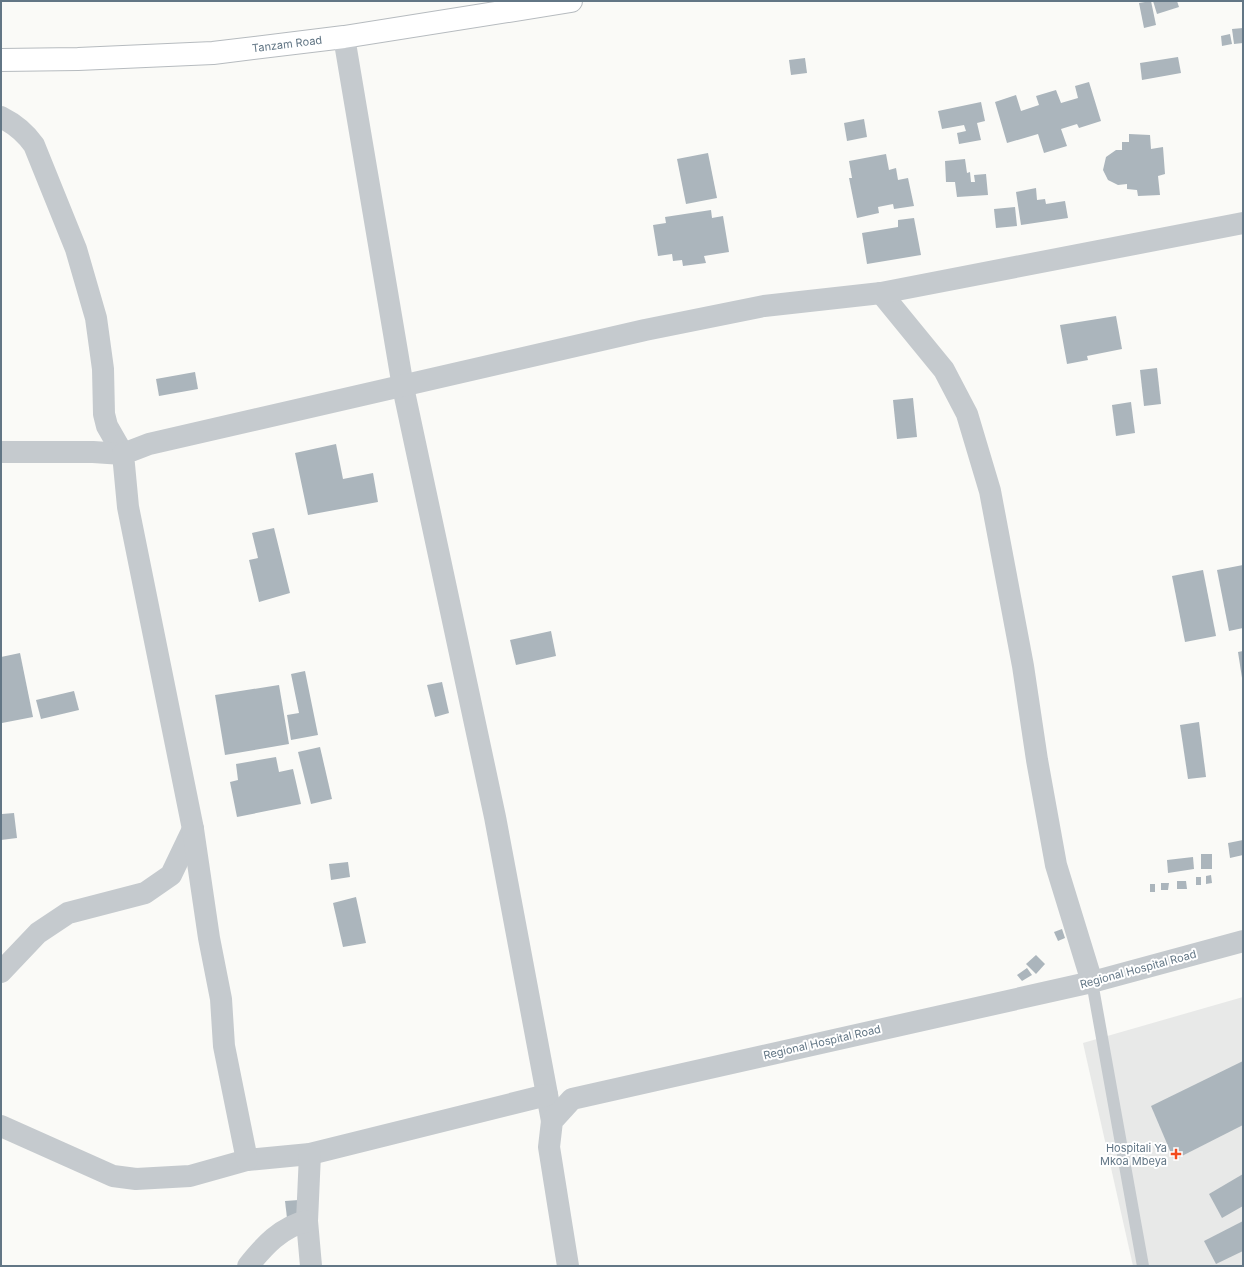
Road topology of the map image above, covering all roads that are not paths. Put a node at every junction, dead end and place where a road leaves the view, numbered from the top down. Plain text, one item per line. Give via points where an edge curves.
1 (571, 1) edge
2 (344, 37) junction
3 (4, 62) edge
4 (1, 117) edge
5 (1243, 223) edge
6 (881, 293) junction
7 (403, 387) junction
8 (1, 452) edge
9 (123, 454) junction
10 (193, 829) junction
11 (1243, 941) edge
12 (1, 972) edge
13 (1092, 982) junction
14 (547, 1095) junction
15 (552, 1121) junction
16 (1, 1126) edge
17 (310, 1154) junction
18 (247, 1160) junction
19 (307, 1221) junction
20 (248, 1266) edge
21 (311, 1266) edge
22 (568, 1266) edge
23 (1143, 1266) edge

1 - 2 highway, Tanzam Road
2 - 3 highway, Tanzam Road via 213,53
2 - 7 street
4 - 9 street via 26,134 34,145 76,249 96,318 103,369 104,414 107,426
5 - 6 street
6 - 7 street via 764,306 637,332
6 - 13 street via 944,370 967,414 990,491 1023,666 1056,865
7 - 9 street via 149,444
7 - 14 street via 496,817
8 - 9 street
9 - 10 street via 128,507
10 - 12 street via 171,875 145,893 68,913 38,933
10 - 18 street via 208,938 221,999 224,1046
11 - 13 street, Regional Hospital Road
13 - 15 street, Regional Hospital Road via 572,1099
13 - 23 lane
14 - 15 street
14 - 17 street
15 - 22 street via 549,1147
16 - 18 street via 124,1179 190,1176
17 - 18 street
17 - 19 street
19 - 20 street via 293,1224 275,1236
19 - 21 street

